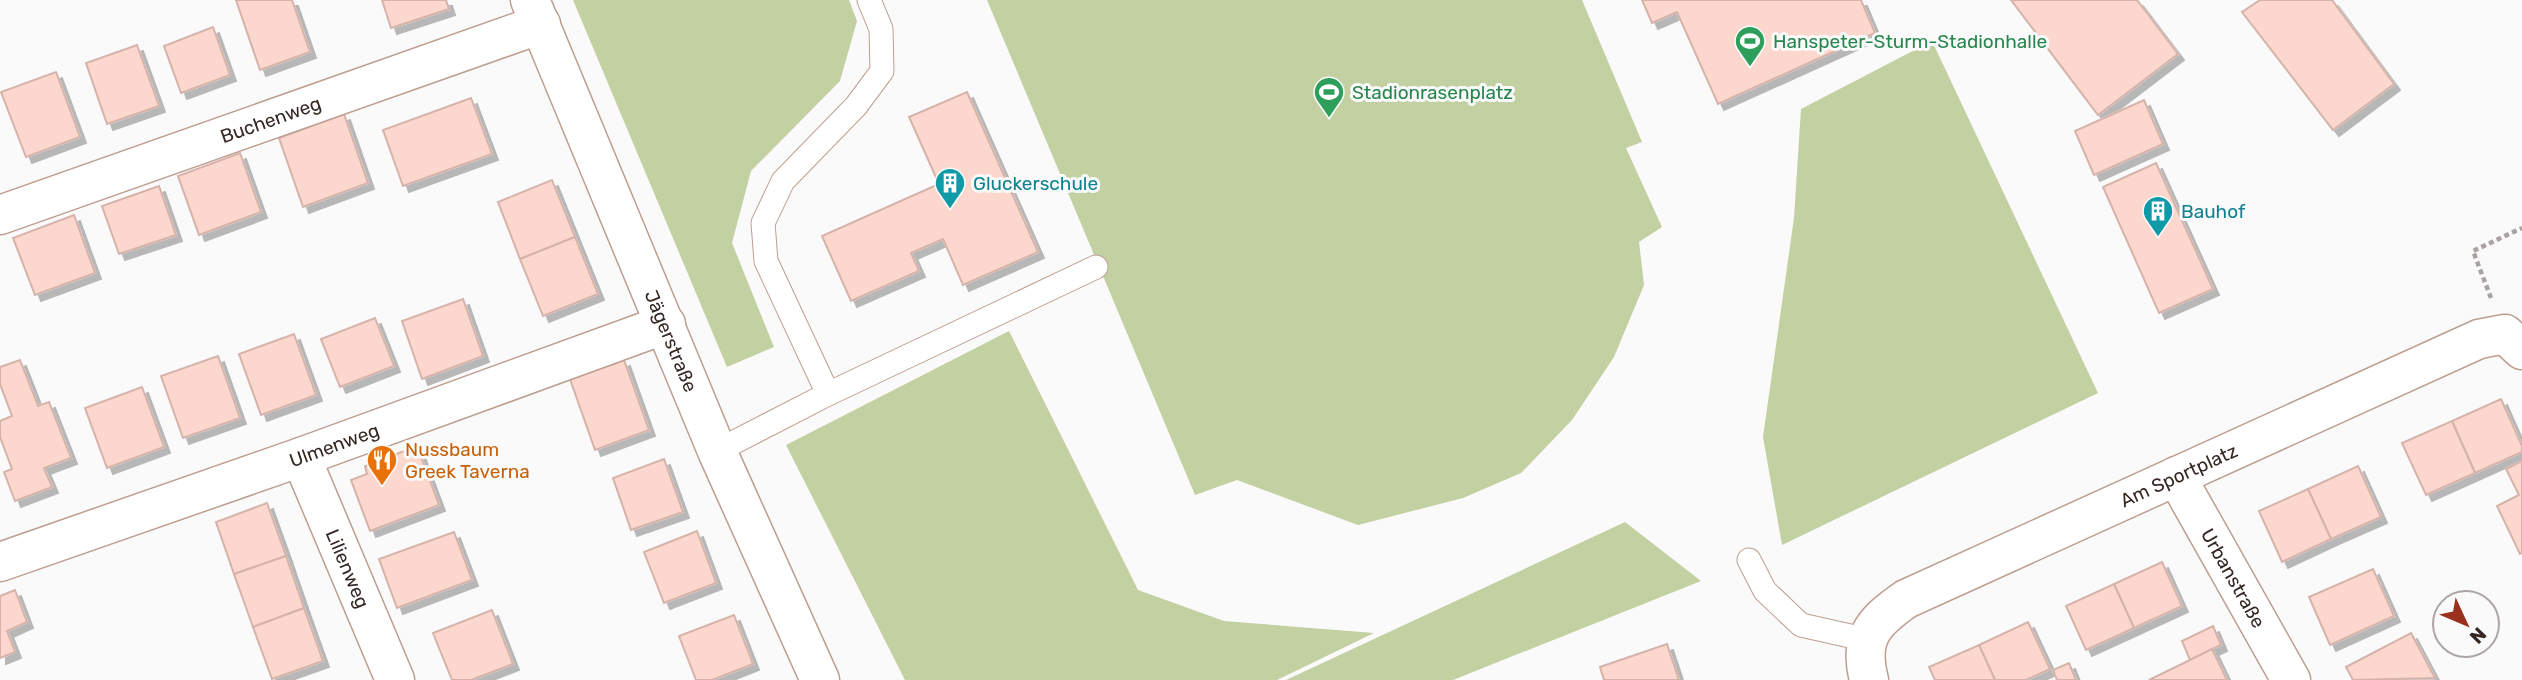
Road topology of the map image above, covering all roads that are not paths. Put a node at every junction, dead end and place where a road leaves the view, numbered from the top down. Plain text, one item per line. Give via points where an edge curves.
1 (869, 0) edge
2 (535, 12) edge
3 (0, 215) edge
4 (1096, 267) dead end
5 (666, 324) junction
6 (2513, 342) edge
7 (828, 394) junction
8 (717, 451) junction
9 (301, 457) junction
10 (2176, 475) junction
11 (1749, 560) dead end
12 (0, 562) edge
13 (1868, 640) junction
14 (395, 680) edge
15 (820, 680) edge
16 (1869, 680) edge
17 (2291, 680) edge

1 - 7 lane via 881,29 882,71 856,106 783,181 763,223 766,261
2 - 3 street, Buchenweg
2 - 5 street, Jägerstraße
4 - 7 lane
5 - 8 street, Jägerstraße
5 - 9 street, Ulmenweg
6 - 10 street, Am Sportplatz via 2479,339
7 - 8 lane
8 - 15 street, Jägerstraße
9 - 12 street, Ulmenweg
9 - 14 street, Lilienweg
10 - 13 street, Am Sportplatz via 1906,599 1879,618
10 - 17 street, Urbanstraße
11 - 13 lane via 1765,591 1801,625
13 - 16 street via 1864,662

